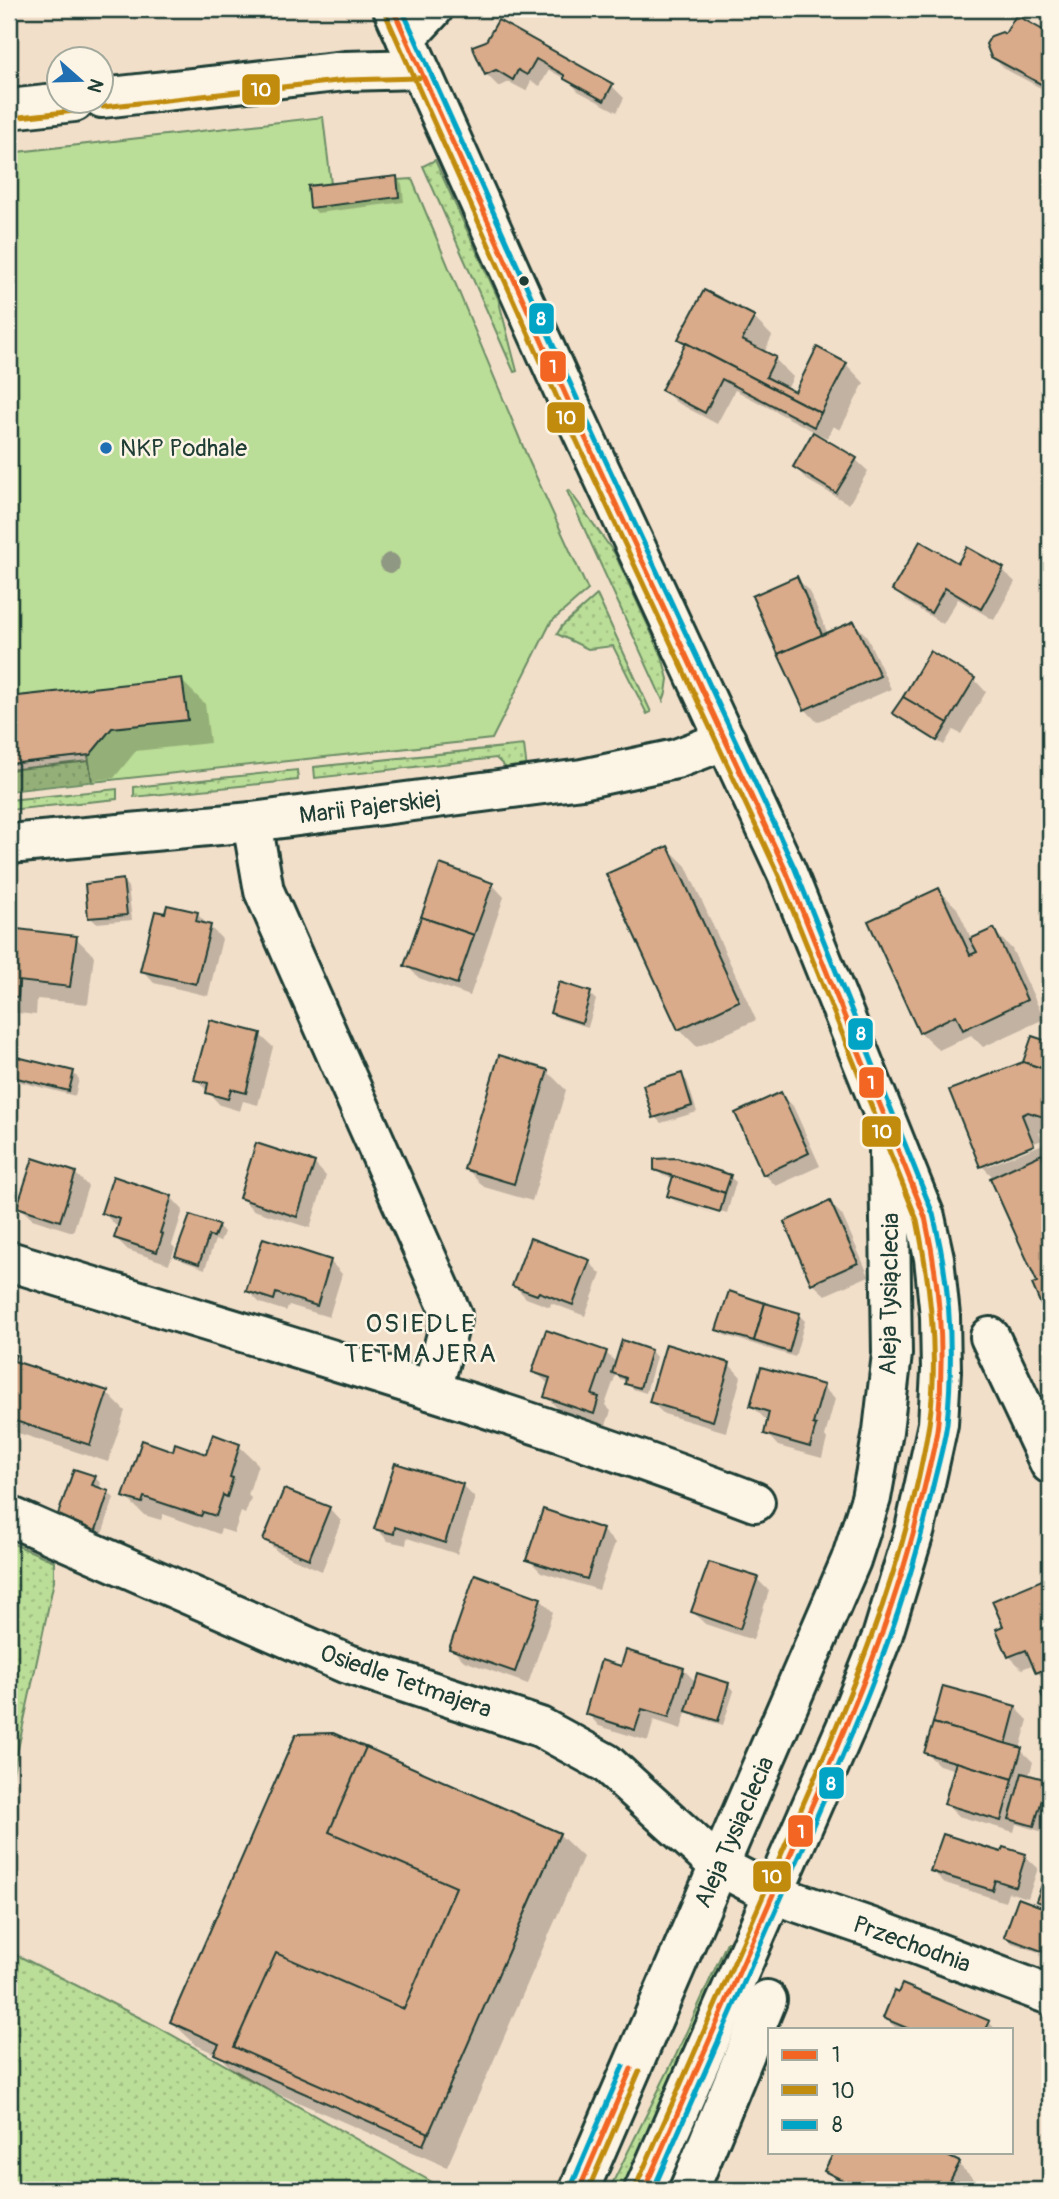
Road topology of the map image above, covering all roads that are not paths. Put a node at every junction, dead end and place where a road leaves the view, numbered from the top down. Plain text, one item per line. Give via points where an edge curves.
1 (433, 9) edge
2 (406, 38) edge
3 (116, 96) edge
4 (46, 105) edge
5 (9, 109) edge
6 (726, 740) junction
7 (252, 822) junction
8 (9, 844) edge
9 (889, 1128) junction
10 (9, 1261) edge
11 (990, 1337) dead end
12 (432, 1391) junction
13 (1050, 1464) edge
14 (755, 1502) dead end
15 (9, 1516) edge
16 (719, 1866) junction
17 (773, 1894) junction
18 (1050, 1995) edge
19 (767, 2000) dead end
20 (579, 2190) edge
21 (644, 2190) edge
22 (690, 2190) edge

1 - 2 street
2 - 3 street via 345,71
2 - 6 street
4 - 5 street
6 - 7 street, Marii Pajerskiej via 676,759 582,779
6 - 9 street via 787,873
7 - 8 street, Marii Pajerskiej
7 - 12 street via 264,891 452,1315
9 - 16 street, Aleja Tysiąclecia via 892,1354 871,1497 851,1560
9 - 17 street, Aleja Tysiąclecia via 925,1217 934,1258 941,1371 937,1424 915,1529 883,1637
10 - 12 street
11 - 13 street
12 - 14 street via 659,1465
15 - 16 street, Osiedle Tetmajera via 345,1663 540,1727 606,1763
16 - 17 street, Osiedle Tetmajera
16 - 20 street, Aleja Tysiąclecia
17 - 18 street, Przechodnia
17 - 21 street, Aleja Tysiąclecia
19 - 22 street

